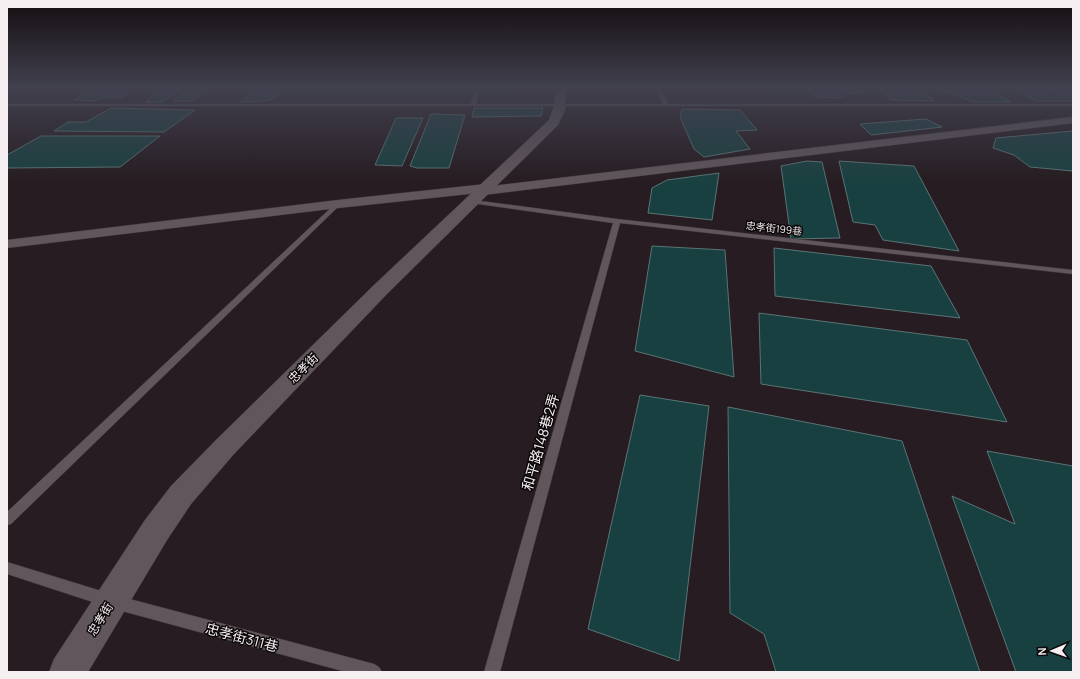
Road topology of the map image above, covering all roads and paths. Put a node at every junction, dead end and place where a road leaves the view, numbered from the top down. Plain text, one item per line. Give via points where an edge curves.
1 (555, 120) edge
2 (1073, 120) edge
3 (481, 193) junction
4 (338, 204) junction
5 (617, 220) junction
6 (7, 244) edge
7 (1073, 272) edge
8 (7, 520) edge
9 (7, 568) edge
10 (111, 601) junction
11 (67, 672) edge
12 (374, 672) edge
13 (492, 672) edge

1 - 3 street, 忠孝街
2 - 3 street
3 - 4 street
3 - 5 lane, 忠孝街199巷
3 - 10 street, 忠孝街 via 380,290 210,463 181,495
4 - 6 street
4 - 8 lane
5 - 7 lane, 忠孝街199巷
5 - 13 lane, 和平路148巷2弄
9 - 10 lane, 忠孝街311巷
10 - 11 street, 忠孝街
10 - 12 lane, 忠孝街311巷

